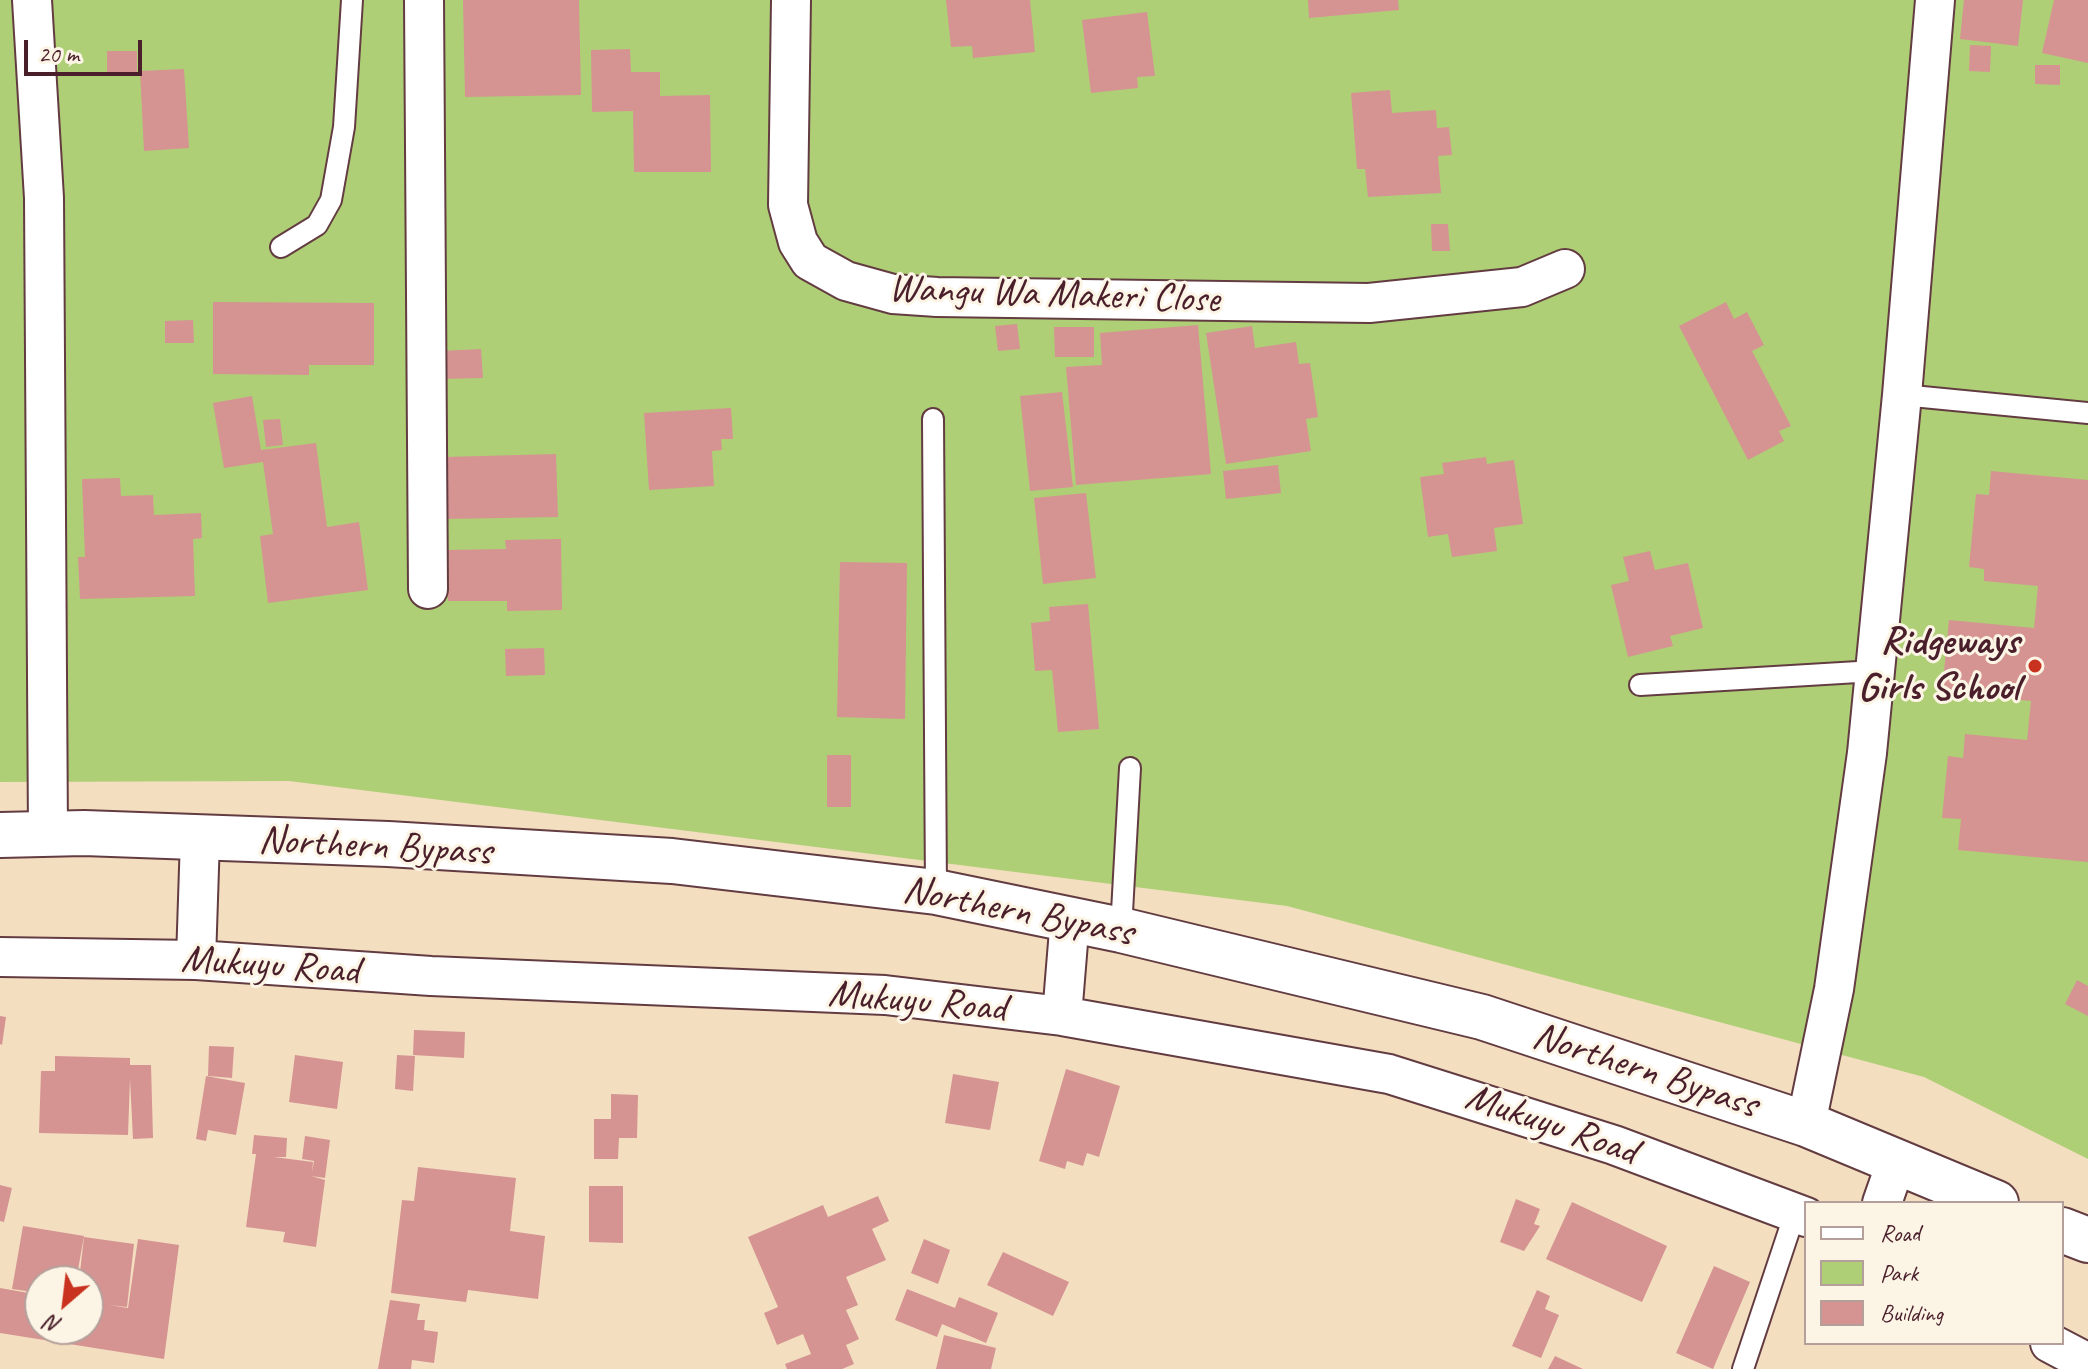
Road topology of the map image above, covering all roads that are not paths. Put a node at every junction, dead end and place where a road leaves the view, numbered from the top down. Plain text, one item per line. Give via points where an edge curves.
1 (32, 0) edge
2 (352, 0) edge
3 (424, 0) edge
4 (791, 0) edge
5 (1935, 0) edge
6 (281, 247) dead end
7 (1565, 269) dead end
8 (1902, 395) junction
9 (2088, 413) edge
10 (933, 419) dead end
11 (428, 589) dead end
12 (1875, 671) junction
13 (1640, 685) dead end
14 (1130, 768) dead end
15 (48, 834) junction
16 (0, 835) edge
17 (200, 838) junction
18 (936, 892) junction
19 (1070, 918) junction
20 (1121, 930) junction
21 (0, 957) edge
22 (196, 960) junction
23 (1062, 1016) junction
24 (1806, 1124) junction
25 (1889, 1183) edge
26 (1985, 1201) edge
27 (1800, 1215) edge
28 (2064, 1231) edge
29 (2088, 1240) edge
30 (2054, 1345) edge
31 (2088, 1363) edge
32 (1743, 1369) edge

1 - 15 street via 44,198
2 - 6 lane via 344,127 331,200 317,225
3 - 11 street
4 - 7 street, Wangu Wa Makeri Close via 788,205 798,242 810,261 846,281 893,294 937,297 1369,303 1522,287
5 - 8 street
8 - 9 lane
8 - 12 street
10 - 18 lane
12 - 13 lane
12 - 24 street via 1851,881
14 - 20 lane
15 - 16 main road, Northern Bypass
15 - 17 main road, Northern Bypass
17 - 18 main road, Northern Bypass via 672,861
17 - 22 street
18 - 19 main road, Northern Bypass
19 - 20 main road, Northern Bypass
19 - 23 street
20 - 24 main road, Northern Bypass via 1482,1017
21 - 22 street, Mukuyu Road
22 - 23 street, Mukuyu Road via 431,976 885,995
23 - 27 street, Mukuyu Road via 1389,1074 1614,1145
24 - 25 main road, Northern Bypass
25 - 26 main road, Northern Bypass
27 - 32 lane
28 - 29 main road
30 - 31 street

